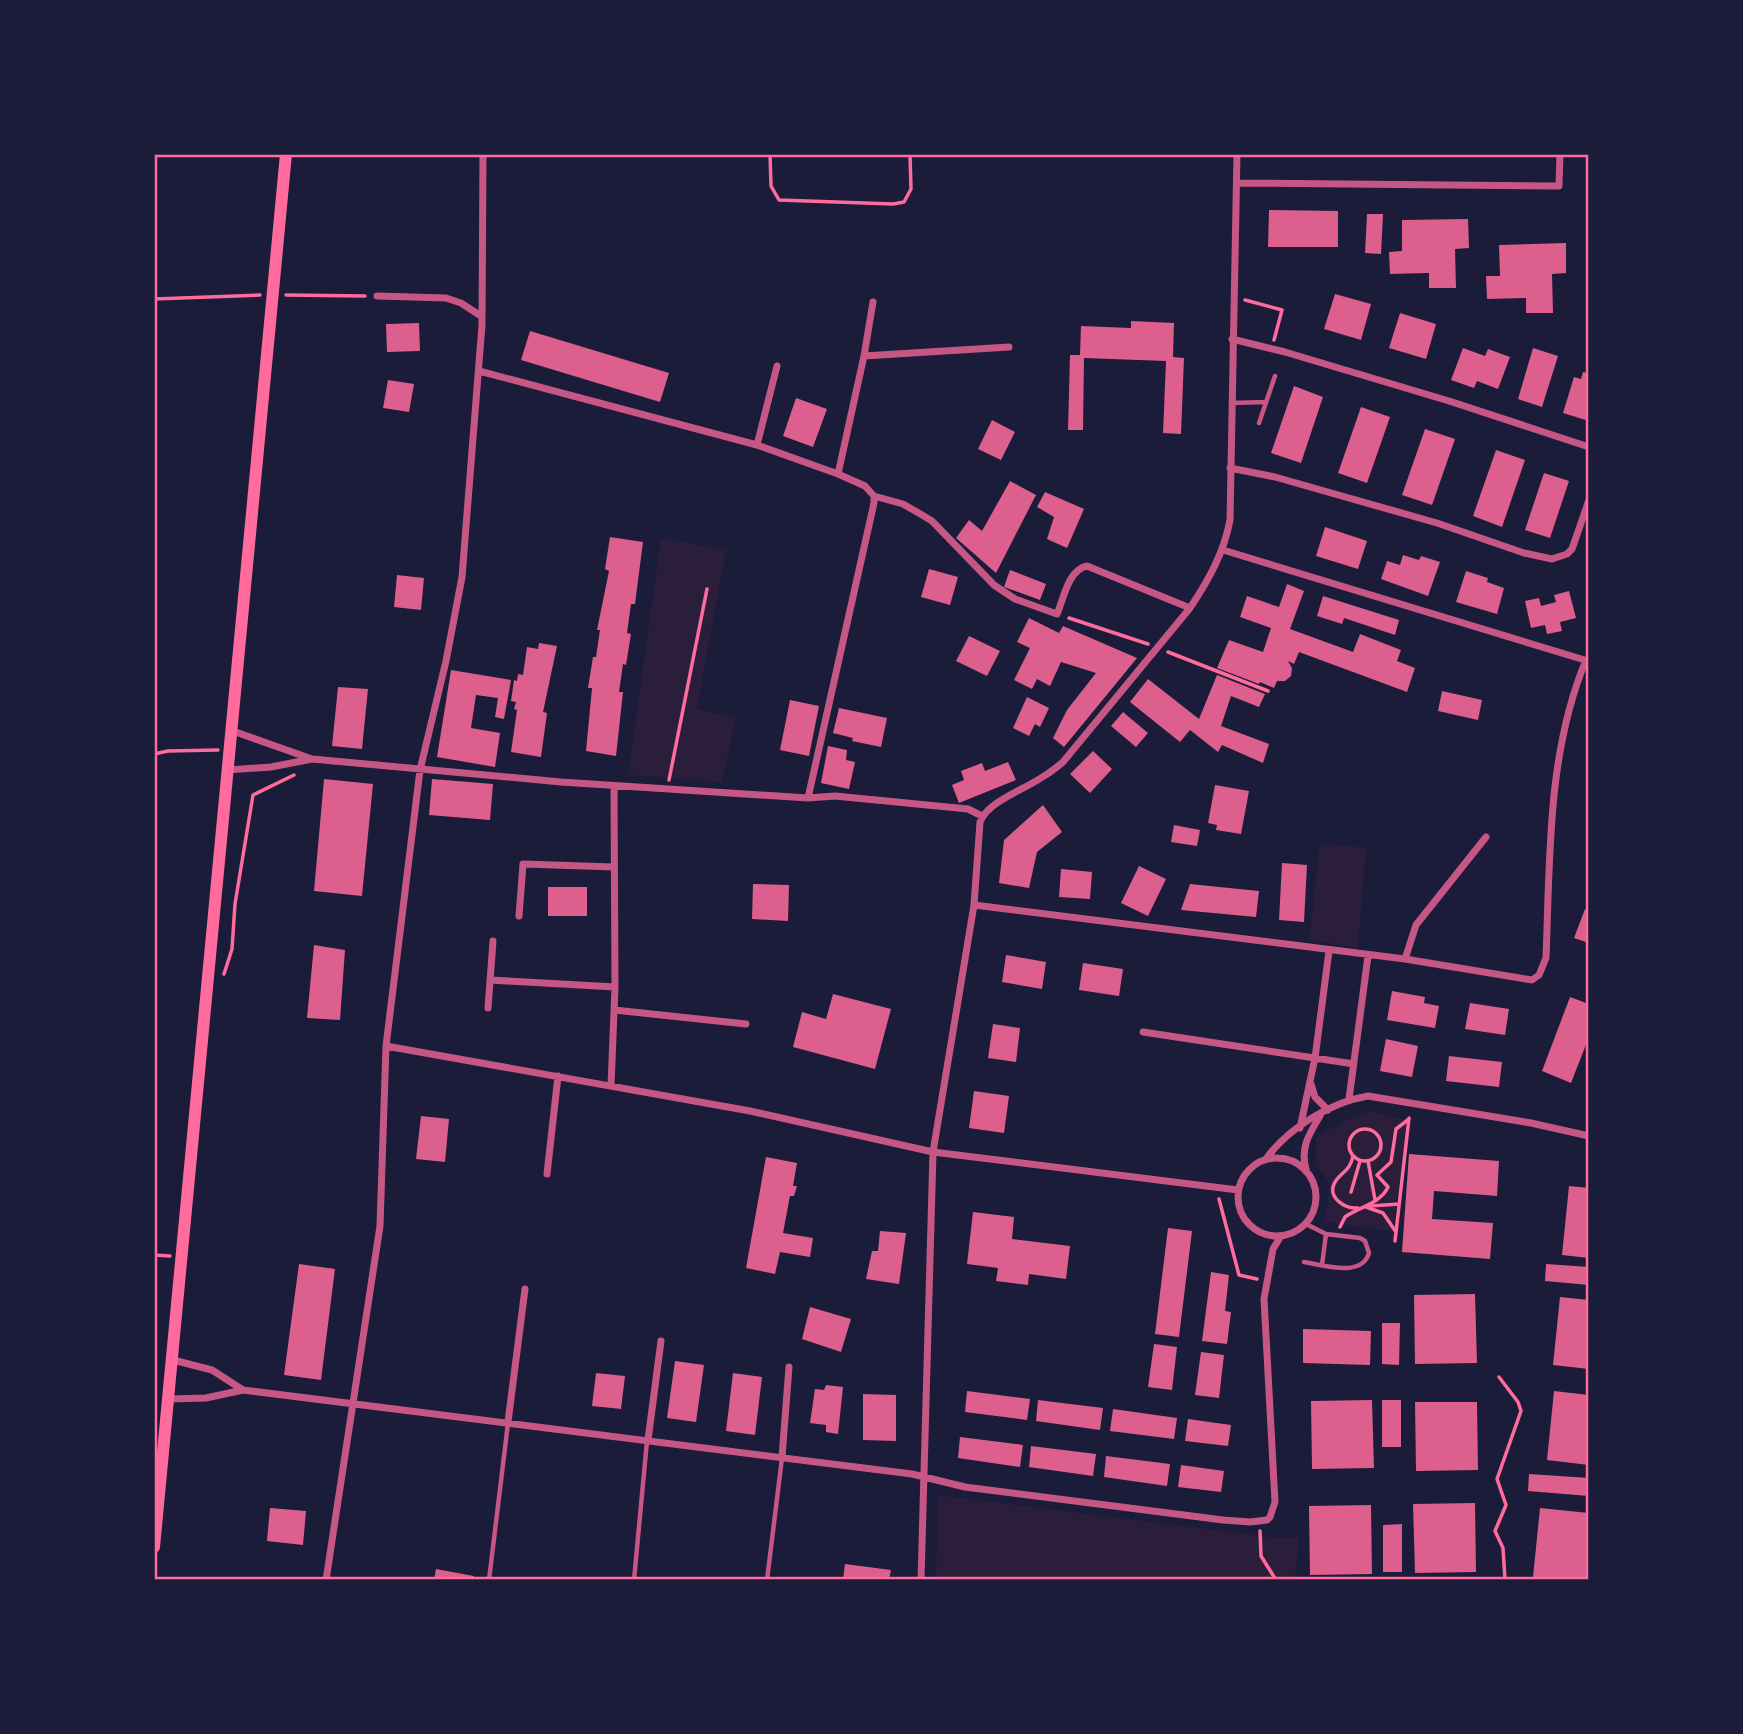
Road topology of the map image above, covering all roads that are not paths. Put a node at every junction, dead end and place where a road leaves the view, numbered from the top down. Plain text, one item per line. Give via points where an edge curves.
1 (286, 154) edge
2 (483, 154) edge
3 (1237, 154) edge
4 (1560, 154) edge
5 (1237, 183) junction
6 (377, 296) dead end
7 (873, 302) dead end
8 (481, 316) junction
9 (1232, 339) junction
10 (1009, 347) dead end
11 (864, 356) junction
12 (777, 366) dead end
13 (479, 371) junction
14 (1275, 376) dead end
15 (1266, 402) junction
16 (1231, 403) junction
17 (1259, 422) dead end
18 (757, 444) junction
19 (1589, 447) edge
20 (1230, 468) junction
21 (838, 474) junction
22 (873, 496) junction
23 (1589, 500) edge
24 (1223, 550) junction
25 (1190, 608) junction
26 (1588, 661) edge
27 (230, 730) junction
28 (310, 760) junction
29 (420, 769) junction
30 (226, 770) junction
31 (614, 786) junction
32 (808, 798) junction
33 (982, 816) junction
34 (1486, 837) dead end
35 (614, 867) junction
36 (974, 905) junction
37 (519, 916) dead end
38 (493, 941) dead end
39 (1329, 951) junction
40 (1368, 956) junction
41 (1405, 959) junction
42 (490, 980) junction
43 (615, 987) junction
44 (488, 1008) dead end
45 (614, 1010) junction
46 (746, 1024) dead end
47 (1143, 1032) dead end
48 (386, 1046) junction
49 (1315, 1058) junction
50 (1354, 1064) junction
51 (558, 1076) junction
52 (1311, 1083) junction
53 (611, 1086) junction
54 (1349, 1099) junction
55 (1324, 1113) junction
56 (1300, 1128) junction
57 (1589, 1136) edge
58 (933, 1152) junction
59 (1266, 1159) junction
60 (1307, 1172) junction
61 (547, 1174) dead end
62 (1238, 1190) junction
63 (1306, 1224) junction
64 (1326, 1234) junction
65 (1281, 1236) junction
66 (1304, 1262) dead end
67 (1322, 1265) junction
68 (525, 1289) dead end
69 (661, 1341) dead end
70 (173, 1360) junction
71 (789, 1367) dead end
72 (243, 1390) junction
73 (169, 1399) junction
74 (352, 1403) junction
75 (508, 1422) junction
76 (648, 1440) junction
77 (782, 1457) junction
78 (925, 1476) junction
79 (154, 1547) edge
80 (326, 1580) edge
81 (489, 1580) edge
82 (634, 1580) edge
83 (767, 1580) edge
84 (921, 1580) edge

1 - 27 main road
2 - 8 street
3 - 5 street
4 - 5 street via 1559,186
5 - 9 street
6 - 8 street via 446,298
7 - 11 street
8 - 13 street
9 - 16 street
9 - 19 street via 1436,397
10 - 11 street
11 - 21 street
12 - 18 street
13 - 18 street
13 - 29 street via 462,577
14 - 15 lane
15 - 16 lane
15 - 17 lane
16 - 20 street
18 - 21 street
20 - 23 street via 1304,485 1552,559 1572,549
20 - 24 street via 1230,520
21 - 22 street via 865,486
22 - 25 street via 904,504 932,522 994,585 1015,599 1057,614 1073,574 1087,566
22 - 32 street
24 - 25 street
24 - 26 street
25 - 33 street via 1063,762
26 - 41 street via 1572,695 1556,770 1546,958 1539,975 1532,979
27 - 28 street
27 - 30 main road
28 - 29 street
28 - 30 street
29 - 31 street
29 - 48 street
30 - 70 main road
31 - 32 street
31 - 35 street
32 - 33 street via 835,796 955,808
33 - 36 street
34 - 41 street via 1416,925
35 - 37 street via 523,864
35 - 43 street
36 - 39 street
36 - 58 street
38 - 42 street
39 - 40 street
39 - 49 street
40 - 41 street
40 - 50 street
42 - 43 street
42 - 44 street
43 - 45 street
45 - 46 street
45 - 53 street
47 - 49 street
48 - 51 street
48 - 74 street via 380,1226
49 - 50 street
49 - 52 street
50 - 54 street
51 - 53 street
51 - 61 street
52 - 55 street
52 - 56 street
53 - 58 street
54 - 55 street
54 - 57 street via 1368,1096 1411,1102
55 - 56 street
55 - 60 street via 1304,1146
56 - 59 street
58 - 62 street
58 - 78 street
59 - 60 street via 1284,1158
59 - 62 street via 1245,1174
60 - 63 street via 1316,1199
62 - 65 street via 1238,1208 1248,1224 1263,1234
63 - 64 lane
63 - 65 street
64 - 67 lane
64 - 67 lane via 1360,1238 1369,1254 1353,1268
65 - 78 street via 1273,1249 1264,1299 1275,1502 1270,1517 1260,1522 1223,1520 965,1487
66 - 67 lane
68 - 75 street
69 - 76 street
70 - 72 street via 212,1370
70 - 73 main road
71 - 77 street
72 - 73 street
72 - 74 street
73 - 79 main road
74 - 75 street
74 - 80 street
75 - 76 street
75 - 81 lane
76 - 77 street
76 - 82 lane
77 - 78 street
77 - 83 lane
78 - 84 street

